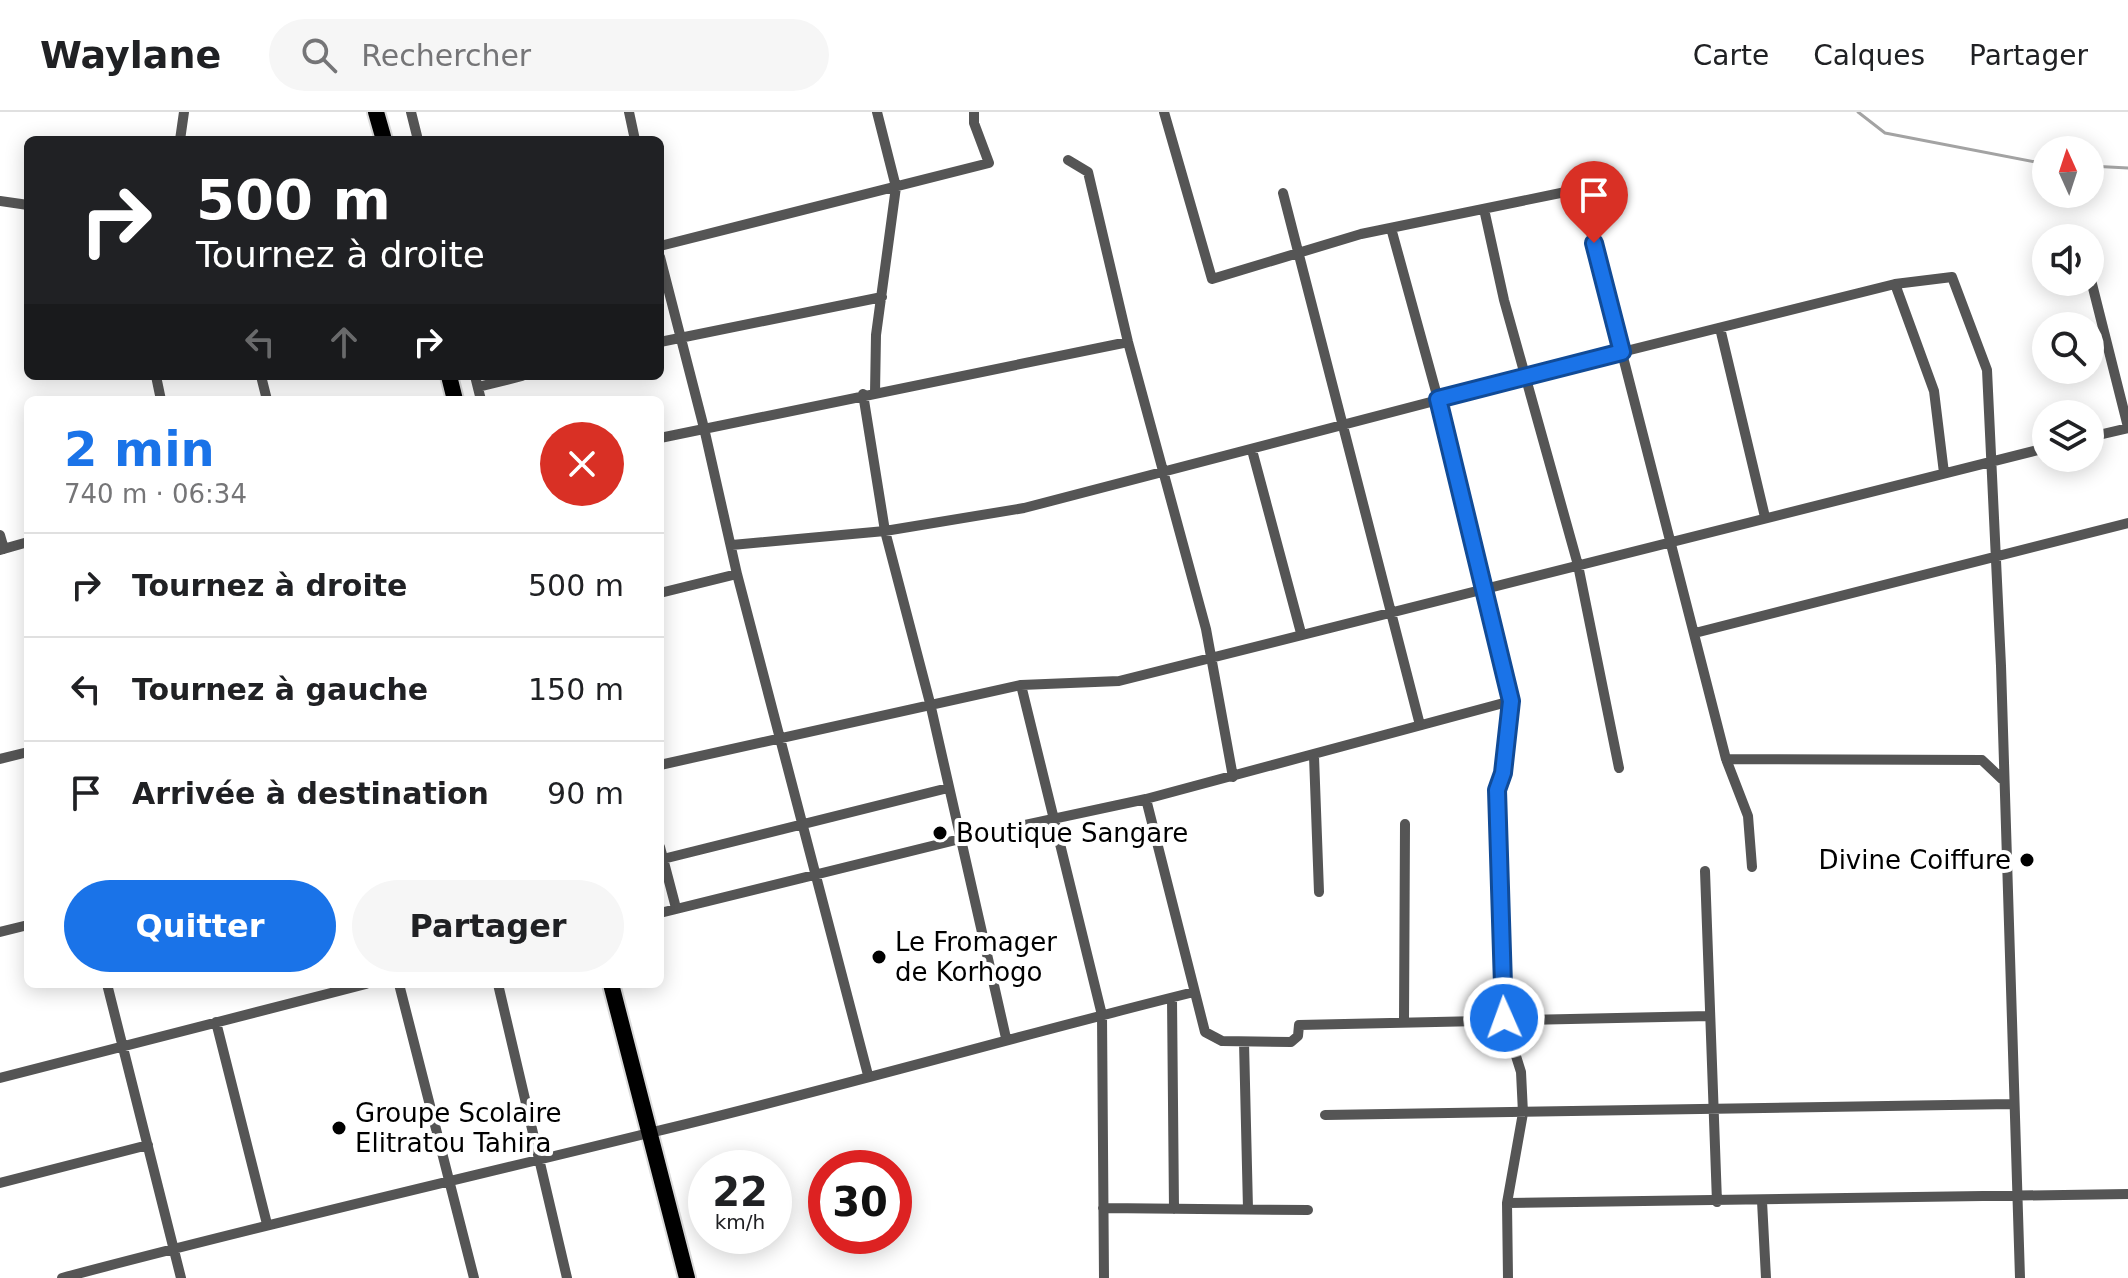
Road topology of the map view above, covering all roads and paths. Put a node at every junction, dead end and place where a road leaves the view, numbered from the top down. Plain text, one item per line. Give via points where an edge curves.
1 (184, 112) edge
2 (376, 112) edge
3 (629, 112) edge
4 (877, 112) edge
5 (974, 112) edge
6 (1164, 112) edge
7 (414, 113) edge
8 (181, 136) edge
9 (383, 136) edge
10 (417, 136) edge
11 (634, 136) edge
12 (1068, 160) dead end
13 (896, 187) junction
14 (1283, 193) dead end
15 (0, 201) edge
16 (24, 204) edge
17 (1484, 209) junction
18 (1391, 228) junction
19 (664, 245) edge
20 (1299, 252) junction
21 (664, 272) edge
22 (1895, 284) junction
23 (2095, 296) edge
24 (882, 297) junction
25 (1720, 328) junction
26 (681, 337) junction
27 (664, 341) edge
28 (1128, 342) junction
29 (1622, 352) junction
30 (1525, 376) junction
31 (869, 393) junction
32 (1438, 399) junction
33 (1344, 425) junction
34 (2128, 427) edge
35 (704, 428) junction
36 (2104, 433) edge
37 (664, 437) edge
38 (1252, 450) junction
39 (2032, 452) edge
40 (1991, 462) junction
41 (1944, 473) junction
42 (1163, 474) junction
43 (1765, 517) junction
44 (2128, 523) edge
45 (885, 531) junction
46 (0, 535) edge
47 (1672, 540) junction
48 (24, 543) edge
49 (732, 545) junction
50 (2, 550) edge
51 (1996, 556) junction
52 (1578, 565) junction
53 (737, 574) junction
54 (1481, 588) junction
55 (664, 592) edge
56 (1392, 610) junction
57 (1301, 633) junction
58 (1695, 633) junction
59 (1210, 655) junction
60 (1021, 685) junction
61 (1511, 701) junction
62 (930, 703) junction
63 (1420, 725) junction
64 (781, 739) junction
65 (24, 753) edge
66 (1314, 756) junction
67 (0, 759) edge
68 (1726, 759) junction
69 (664, 764) edge
70 (1619, 768) dead end
71 (1233, 777) junction
72 (2002, 779) junction
73 (948, 788) junction
74 (1146, 799) junction
75 (1055, 818) junction
76 (1405, 824) dead end
77 (802, 825) junction
78 (960, 839) junction
79 (664, 859) edge
80 (664, 863) edge
81 (1752, 867) dead end
82 (1705, 871) dead end
83 (816, 876) junction
84 (1319, 892) dead end
85 (676, 908) junction
86 (664, 912) edge
87 (24, 926) edge
88 (0, 932) edge
89 (108, 988) edge
90 (310, 988) edge
91 (348, 988) edge
92 (400, 988) edge
93 (499, 988) edge
94 (612, 988) edge
95 (1194, 992) junction
96 (312, 996) junction
97 (1172, 998) junction
98 (1102, 1015) junction
99 (1710, 1016) junction
100 (1504, 1018) junction
101 (216, 1022) junction
102 (1404, 1023) junction
103 (1006, 1038) junction
104 (1244, 1042) junction
105 (123, 1046) junction
106 (868, 1075) junction
107 (0, 1078) edge
108 (2012, 1104) junction
109 (1713, 1108) junction
110 (1523, 1113) junction
111 (1325, 1115) dead end
112 (651, 1133) junction
113 (148, 1145) junction
114 (541, 1158) junction
115 (450, 1179) junction
116 (0, 1183) edge
117 (2128, 1194) edge
118 (2018, 1196) junction
119 (1762, 1201) junction
120 (1717, 1202) junction
121 (1507, 1203) junction
122 (1103, 1208) junction
123 (1174, 1209) junction
124 (1248, 1209) junction
125 (1308, 1210) dead end
126 (267, 1224) junction
127 (175, 1248) junction
128 (62, 1278) edge
129 (181, 1278) edge
130 (474, 1278) edge
131 (567, 1278) edge
132 (686, 1278) edge
133 (1104, 1278) edge
134 (1508, 1278) edge
135 (1766, 1278) edge
136 (2020, 1278) edge

1 - 8 street
2 - 9 main road
3 - 11 street
4 - 13 street
5 - 13 street via 989,163
6 - 20 street via 1212,279
7 - 10 street
12 - 28 street via 1088,172
13 - 19 street
13 - 24 street
14 - 20 street
15 - 16 street
17 - 18 street
17 - 29 street via 1580,189
17 - 30 street
18 - 20 street
18 - 32 street
20 - 33 street
21 - 26 street
22 - 25 street
22 - 40 street via 1952,277 1987,370
22 - 41 street via 1934,391
23 - 34 street
24 - 26 street
24 - 31 street
25 - 29 street
25 - 43 street
26 - 27 street
26 - 35 street
28 - 31 street
28 - 42 street
29 - 30 street
29 - 47 street
30 - 32 street
30 - 52 street
31 - 35 street
31 - 45 street
32 - 33 street
32 - 54 street
33 - 38 street
33 - 56 street
34 - 36 street
35 - 37 street
35 - 49 street
38 - 42 street
38 - 57 street
39 - 40 street
40 - 41 street
40 - 51 street
41 - 43 street
42 - 45 street via 1024,508
42 - 59 street
43 - 47 street
44 - 51 street
45 - 49 street
45 - 62 street
46 - 50 street
47 - 52 street
47 - 58 street
48 - 50 street
49 - 53 street
51 - 58 street
51 - 72 street
52 - 54 street
52 - 70 street
53 - 55 street
53 - 64 street
54 - 56 street
54 - 61 street
56 - 57 street
56 - 63 street
57 - 59 street
58 - 68 street
59 - 60 street via 1119,681
59 - 71 street
60 - 62 street
60 - 75 street
61 - 63 street
61 - 100 street via 1497,790
62 - 64 street
62 - 73 street
63 - 66 street
64 - 69 street
64 - 77 street
65 - 67 street
66 - 71 street
66 - 84 street
68 - 72 street via 1982,760
68 - 81 street via 1748,816
71 - 74 street
72 - 108 street
73 - 77 street
73 - 78 street
74 - 75 street
74 - 95 street
75 - 78 street
75 - 98 street
76 - 102 street
77 - 79 street
77 - 83 street
78 - 83 street
78 - 103 street
80 - 85 street
82 - 99 street
83 - 85 street
83 - 106 street
85 - 86 street
87 - 88 street
89 - 105 street
90 - 96 street
91 - 96 street
92 - 115 street
93 - 114 street
94 - 112 main road
95 - 97 street
95 - 104 street via 1205,1032 1222,1041
96 - 101 street
97 - 98 street
97 - 123 street
98 - 103 street
98 - 122 street
99 - 100 street
99 - 109 street
100 - 102 street
100 - 110 street via 1521,1072
101 - 105 street
101 - 126 street
102 - 104 street via 1299,1025 1291,1042
103 - 106 street
104 - 124 street
105 - 107 street
105 - 113 street
106 - 112 street
108 - 109 street
108 - 118 street
109 - 110 street
109 - 120 street
110 - 111 street
110 - 121 street
112 - 114 street
112 - 132 main road
113 - 116 street
113 - 127 street
114 - 115 street
114 - 131 street
115 - 126 street
115 - 130 street
117 - 118 street
118 - 119 street
118 - 136 street
119 - 120 street
119 - 135 street
120 - 121 street
121 - 134 street
122 - 123 street
122 - 133 street
123 - 124 street
124 - 125 street
126 - 127 street
127 - 128 street
127 - 129 street

